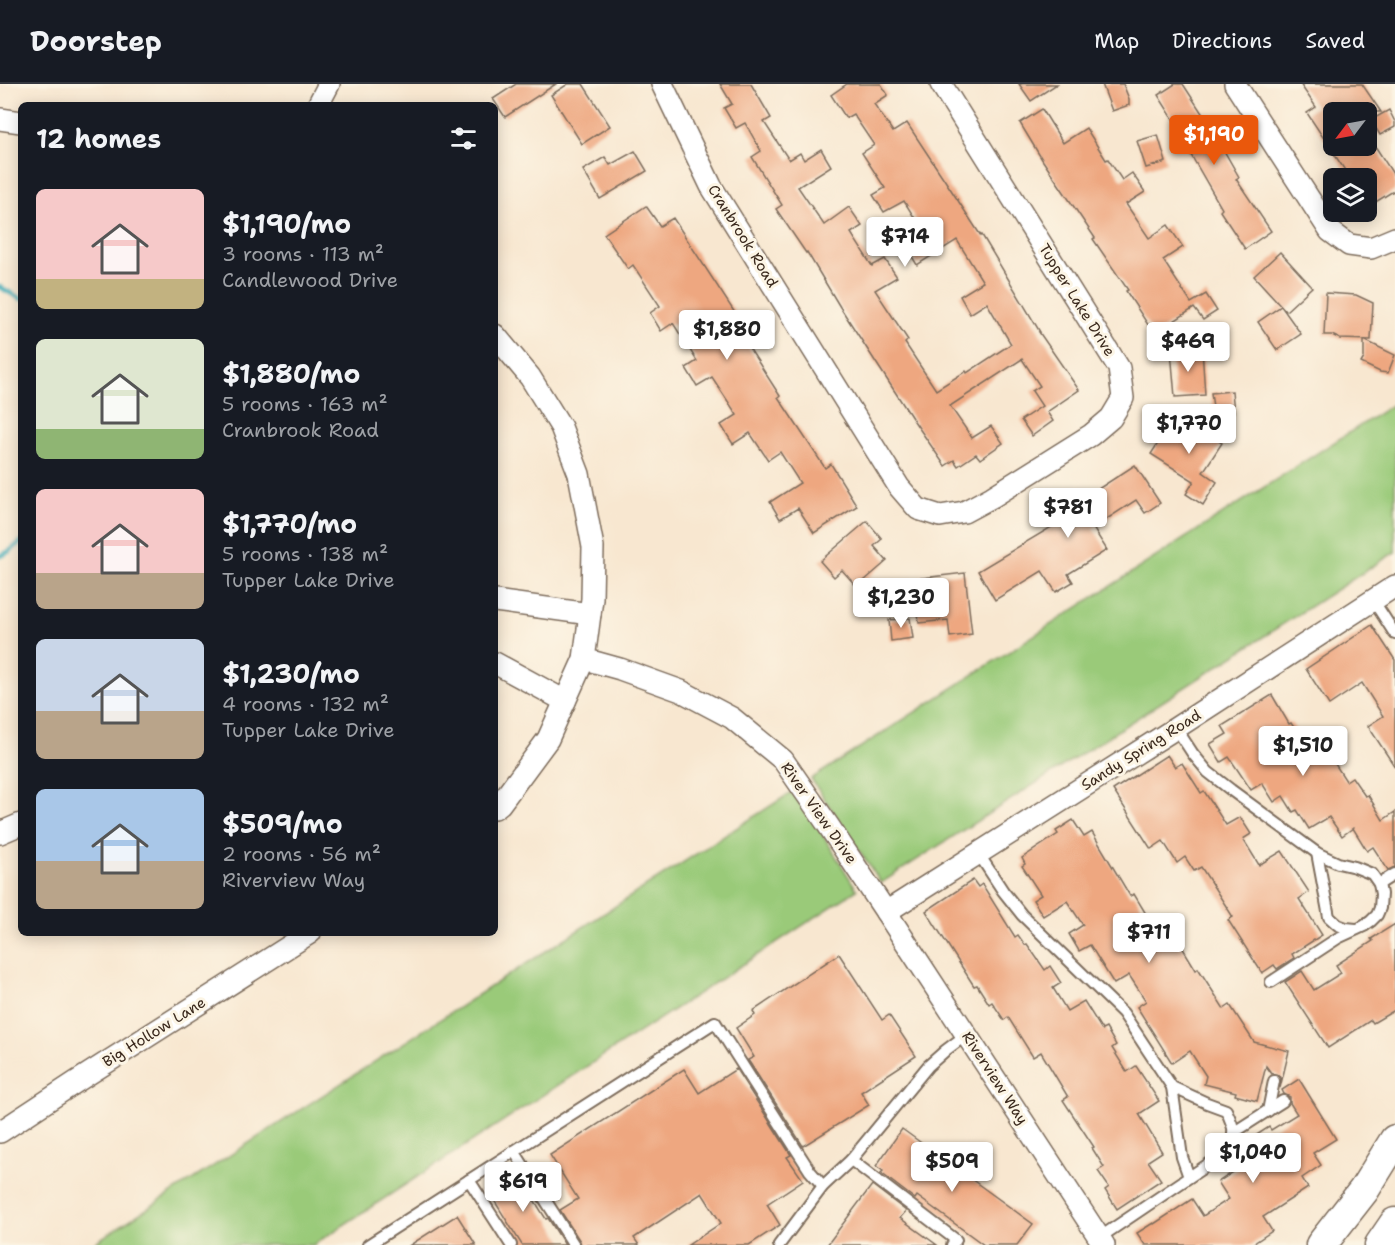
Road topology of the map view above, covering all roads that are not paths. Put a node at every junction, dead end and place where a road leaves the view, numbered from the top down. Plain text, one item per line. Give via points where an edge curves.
1 (329, 84) edge
2 (662, 84) edge
3 (941, 84) edge
4 (1235, 84) edge
5 (320, 102) edge
6 (0, 119) edge
7 (18, 122) edge
8 (1395, 238) edge
9 (498, 339) edge
10 (834, 382) joint
11 (1395, 586) edge
12 (1373, 600) junction
13 (498, 602) edge
14 (590, 614) junction
15 (1395, 634) edge
16 (584, 659) junction
17 (498, 665) edge
18 (565, 701) junction
19 (1176, 728) junction
20 (498, 806) edge
21 (18, 825) edge
22 (0, 833) edge
23 (978, 853) junction
24 (1317, 853) junction
25 (1395, 874) edge
26 (1379, 884) junction
27 (886, 912) junction
28 (1356, 929) junction
29 (305, 936) edge
30 (1271, 982) dead end
31 (966, 1035) junction
32 (1274, 1081) dead end
33 (1172, 1087) junction
34 (1283, 1101) dead end
35 (1268, 1111) junction
36 (0, 1132) edge
37 (1233, 1133) junction
38 (1395, 1140) edge
39 (514, 1151) junction
40 (851, 1160) junction
41 (1189, 1177) junction
42 (469, 1180) junction
43 (823, 1186) junction
44 (1395, 1223) edge
45 (1102, 1242) edge
46 (368, 1245) edge
47 (511, 1245) edge
48 (574, 1245) edge
49 (779, 1245) edge
50 (952, 1245) edge
51 (1321, 1245) edge
52 (1380, 1245) edge

1 - 5 street
2 - 10 street, Cranbrook Road via 711,186
3 - 10 street, Tupper Lake Drive via 1119,368 1123,398 1111,418 1091,435 992,497 964,512 940,516 918,509 899,487
4 - 8 street via 1330,231 1349,245 1371,248
6 - 7 street
9 - 14 street via 530,377 561,427 579,474 593,547
11 - 12 street, Sandy Spring Road
12 - 15 lane
12 - 19 street, Sandy Spring Road
13 - 14 street
14 - 16 street
16 - 18 street
16 - 27 street, River View Drive via 681,691 732,718 775,753
17 - 18 street
18 - 20 street via 548,739
19 - 23 street, Sandy Spring Road
19 - 24 lane via 1208,772
21 - 22 street
23 - 27 street, Sandy Spring Road
23 - 33 lane via 1022,915 1123,1013
24 - 26 lane via 1372,874
24 - 28 lane via 1329,917 1338,925
25 - 26 lane
26 - 28 lane via 1382,902 1377,915
27 - 31 street, Riverview Way
28 - 30 lane
29 - 36 street, Big Hollow Lane
31 - 40 lane via 928,1066
31 - 45 street, Riverview Way
32 - 35 lane
33 - 37 lane via 1226,1110
33 - 41 lane via 1182,1157
34 - 35 lane
35 - 37 lane
37 - 41 lane via 1225,1153
38 - 51 main road via 1364,1190
39 - 42 lane
39 - 43 lane via 715,1022 810,1172
39 - 48 lane
40 - 43 lane
40 - 50 lane via 956,1240
41 - 45 lane
42 - 46 lane
42 - 47 lane
43 - 49 lane
44 - 52 main road

